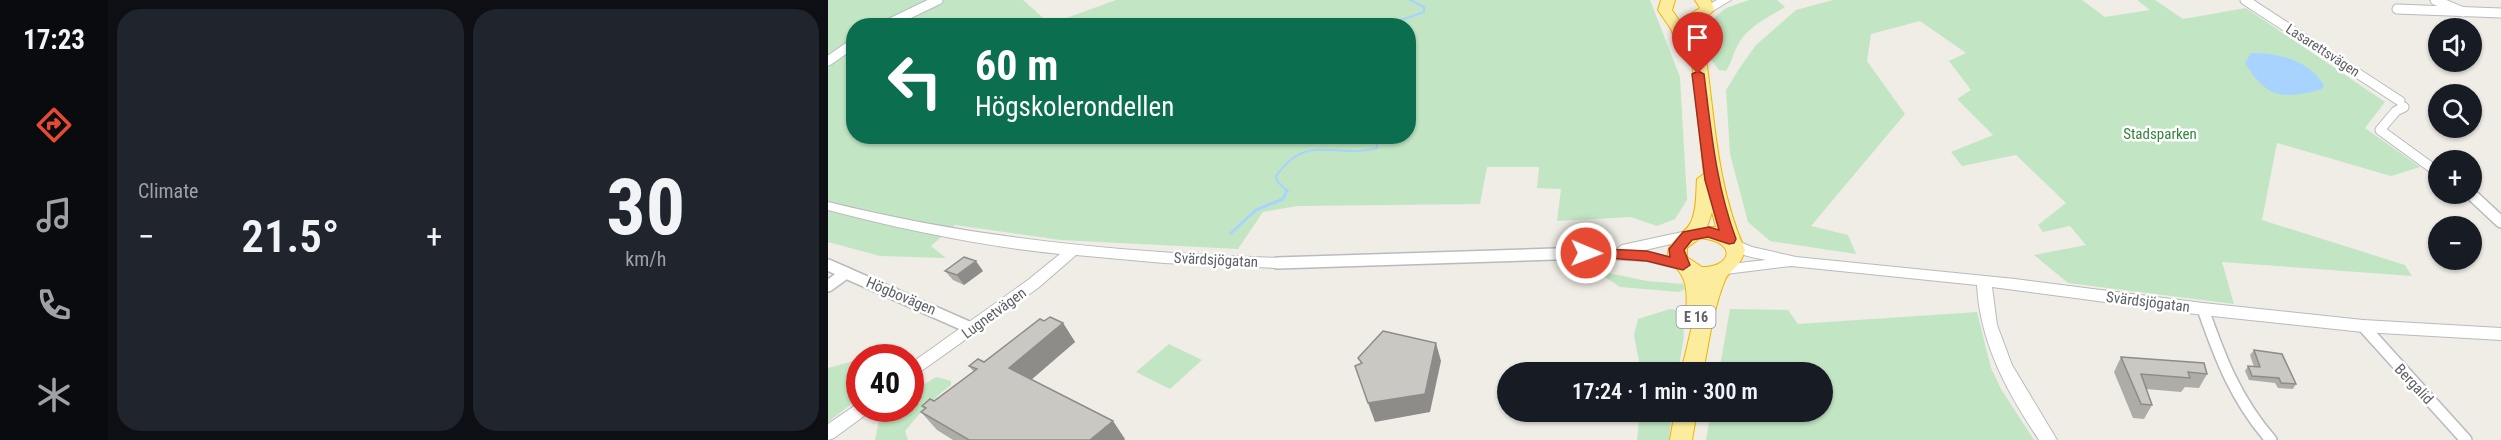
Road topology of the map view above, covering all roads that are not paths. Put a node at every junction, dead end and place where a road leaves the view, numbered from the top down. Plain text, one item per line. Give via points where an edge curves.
1 (938, 0) edge
2 (1725, 0) edge
3 (2245, 0) edge
4 (2434, 0) edge
5 (1668, 4) edge
6 (1703, 9) edge
7 (2397, 9) dead end
8 (2466, 13) junction
9 (2501, 13) edge
10 (901, 18) edge
11 (846, 48) edge
12 (828, 61) edge
13 (1698, 74) junction
14 (1707, 129) junction
15 (2428, 164) edge
16 (2482, 204) edge
17 (828, 206) edge
18 (2501, 222) edge
19 (1690, 235) junction
20 (1731, 242) junction
21 (1075, 249) junction
22 (1586, 253) joint
23 (1609, 253) junction
24 (1796, 262) junction
25 (1277, 263) joint
26 (828, 266) edge
27 (1686, 267) junction
28 (1723, 270) junction
29 (846, 273) junction
30 (1984, 282) junction
31 (828, 286) edge
32 (2203, 309) junction
33 (2363, 326) junction
34 (973, 328) junction
35 (2501, 334) edge
36 (1693, 362) edge
37 (1695, 362) edge
38 (924, 363) edge
39 (846, 420) edge
40 (1684, 422) edge
41 (828, 433) edge
42 (1681, 440) edge
43 (2048, 440) edge
44 (2271, 440) edge
45 (2466, 440) edge

1 - 10 street
2 - 6 main road
3 - 15 street, Lasarettsvägen via 2402,104 2380,130
4 - 8 street
5 - 6 highway, E 16 via 1681,18
5 - 13 highway, E 16
6 - 13 highway, E 16 via 1691,34
7 - 8 street
8 - 9 street
11 - 12 street
13 - 14 highway, E 16
14 - 19 highway, E 16 via 1702,219
14 - 20 highway, E 16 via 1717,208
16 - 18 street
17 - 21 street, Svärdsjögatan via 937,231
19 - 20 highway via 1709,232
19 - 23 street, Svärdsjögatan
19 - 27 highway, E 16 via 1677,249 1677,258
20 - 24 street, Svärdsjögatan via 1748,251
20 - 28 highway, E 16 via 1737,255
21 - 25 street, Svärdsjögatan
21 - 34 street, Lugnetvägen
22 - 23 street, Svärdsjögatan
22 - 25 street, Svärdsjögatan via 1533,251
23 - 27 street, Svärdsjögatan via 1661,258
24 - 28 street, Svärdsjögatan
24 - 30 street, Svärdsjögatan
26 - 29 street, Högbovägen
27 - 28 highway via 1704,273
27 - 36 highway, E 16 via 1696,286
28 - 37 highway, E 16 via 1710,293
29 - 31 street
29 - 34 street, Högbovägen
30 - 32 street, Svärdsjögatan
30 - 43 street via 1985,306 1999,355
32 - 33 street, Svärdsjögatan
32 - 44 street via 2232,390
33 - 35 street, Svärdsjögatan
33 - 45 street, Bergalid
34 - 38 street, Lugnetvägen
39 - 41 street
40 - 42 highway

